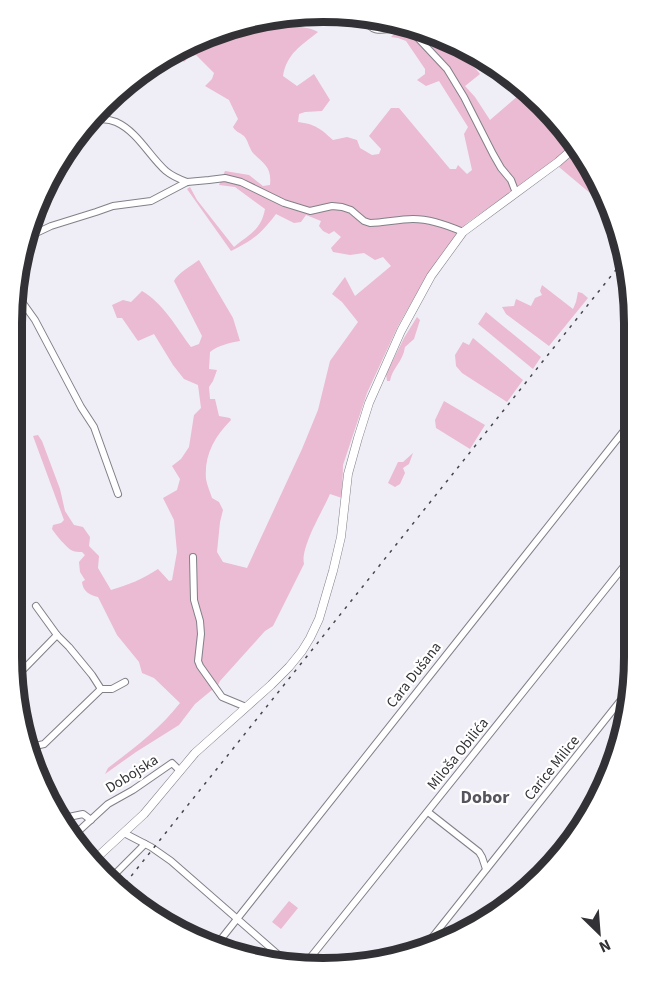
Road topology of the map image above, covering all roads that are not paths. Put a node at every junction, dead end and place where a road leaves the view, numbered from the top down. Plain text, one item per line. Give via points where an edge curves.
1 (369, 26) edge
2 (388, 29) edge
3 (417, 37) edge
4 (102, 120) edge
5 (570, 151) edge
6 (187, 182) junction
7 (516, 194) junction
8 (463, 232) junction
9 (36, 233) edge
10 (23, 303) edge
11 (624, 431) edge
12 (118, 494) dead end
13 (194, 557) dead end
14 (624, 566) edge
15 (36, 606) dead end
16 (57, 635) junction
17 (23, 670) edge
18 (125, 682) dead end
19 (101, 689) junction
20 (622, 699) edge
21 (246, 707) junction
22 (36, 746) edge
23 (180, 771) junction
24 (428, 812) junction
25 (68, 817) edge
26 (91, 820) junction
27 (78, 832) edge
28 (124, 833) junction
29 (145, 844) junction
30 (98, 857) edge
31 (486, 869) junction
32 (115, 874) edge
33 (237, 919) junction
34 (430, 939) edge
35 (220, 940) edge
36 (279, 955) edge
37 (310, 958) edge

1 - 2 street
3 - 7 street via 447,69
4 - 6 street via 123,126 166,171
5 - 7 main road
6 - 8 street via 234,180 310,211 342,207 370,223 423,219
6 - 9 street via 151,201 113,206
7 - 8 main road
8 - 21 main road via 431,276 369,403 348,474 341,537 319,619 289,667
10 - 12 street via 94,427
11 - 33 street, Cara Dušana
13 - 21 street via 194,600 201,634 198,661 222,697
14 - 24 street, Miloša Obilića
15 - 16 street
16 - 17 street
16 - 19 street
18 - 19 street via 112,689
19 - 22 street via 44,744
20 - 31 street, Carice Milice
21 - 23 main road
23 - 26 street, Dobojska via 172,763 108,804
23 - 28 main road
24 - 31 street via 479,852
24 - 37 street, Miloša Obilića
25 - 26 street via 83,814
26 - 27 street, Dobojska
28 - 29 street
28 - 30 main road
29 - 32 street
29 - 33 street via 171,861
31 - 34 street, Carice Milice
33 - 35 street, Cara Dušana
33 - 36 street

